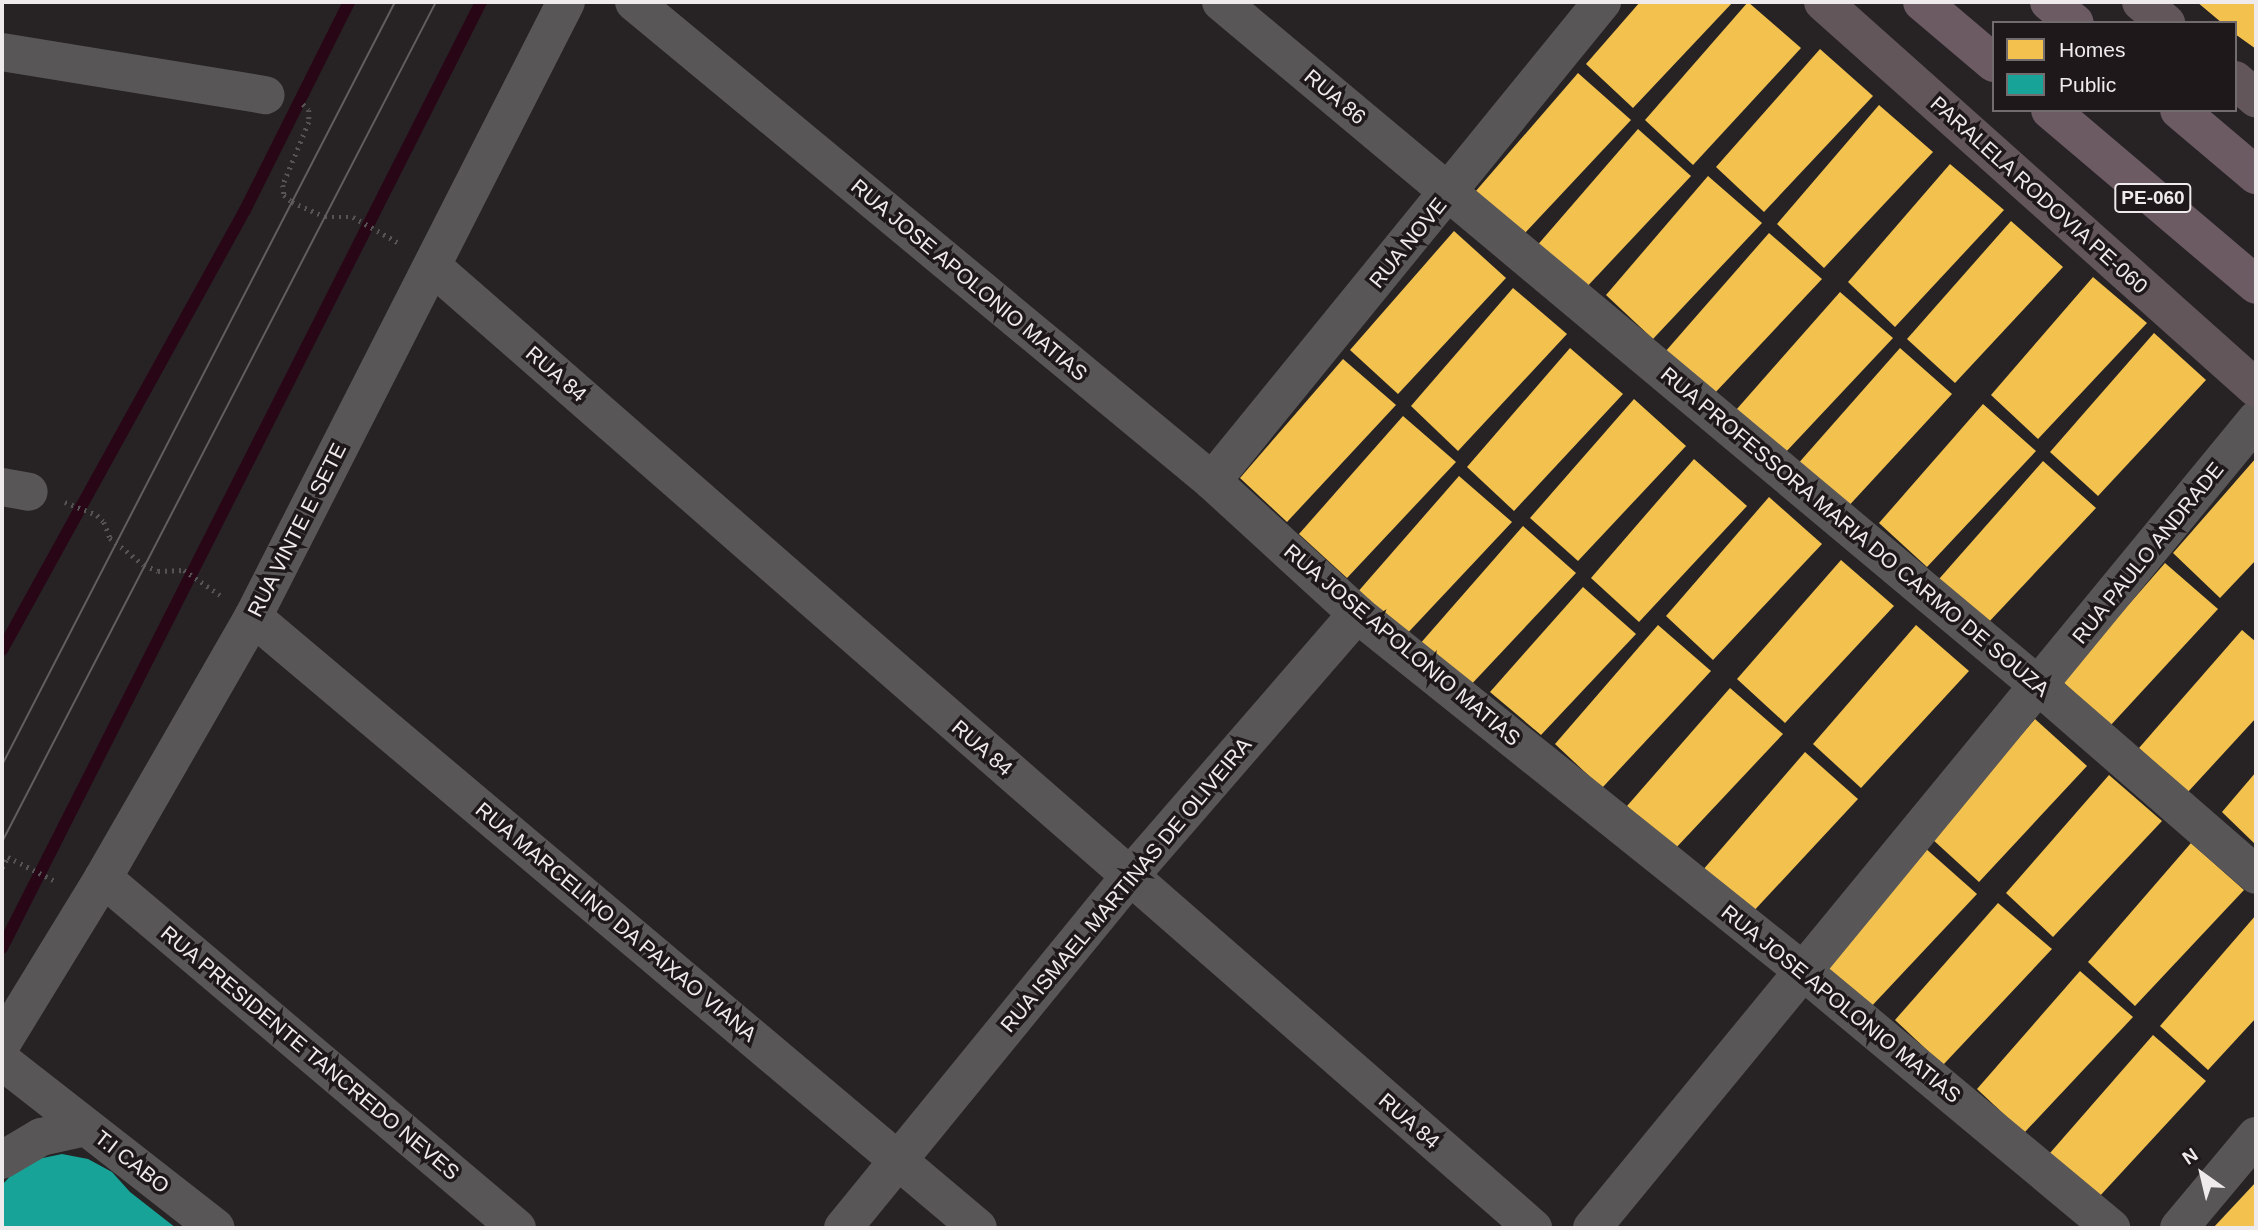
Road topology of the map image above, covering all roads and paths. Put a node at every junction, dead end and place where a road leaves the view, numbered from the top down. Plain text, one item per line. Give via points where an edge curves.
1 (566, 2) edge
2 (634, 2) edge
3 (1221, 2) edge
4 (1602, 2) edge
5 (1823, 2) edge
6 (1922, 2) edge
7 (2049, 2) edge
8 (2141, 2) edge
9 (2073, 21) edge
10 (2164, 21) edge
11 (2, 52) edge
12 (1992, 61) edge
13 (2237, 82) edge
14 (266, 95) dead end
15 (2256, 98) edge
16 (309, 110) dead end
17 (2052, 112) edge
18 (2181, 112) edge
19 (2256, 174) edge
20 (1449, 193) junction
21 (392, 238) dead end
22 (433, 267) junction
23 (2256, 285) edge
24 (2256, 388) edge
25 (2256, 420) edge
26 (1212, 481) junction
27 (30, 493) edge
28 (209, 588) dead end
29 (1357, 614) junction
30 (253, 617) junction
31 (2040, 687) junction
32 (2, 867) edge
33 (2256, 875) edge
34 (1129, 877) junction
35 (103, 878) junction
36 (54, 882) dead end
37 (1804, 972) junction
38 (2, 1043) edge
39 (2, 1061) edge
40 (86, 1127) junction
41 (2256, 1136) edge
42 (2, 1160) edge
43 (899, 1160) junction
44 (216, 1228) edge
45 (517, 1228) edge
46 (843, 1228) edge
47 (978, 1228) edge
48 (1533, 1228) edge
49 (1592, 1228) edge
50 (2111, 1228) edge
51 (2179, 1228) edge

1 - 22 street, RUA VINTE E SETE
2 - 26 street, RUA JOSE APOLONIO MATIAS
3 - 20 street, RUA 86
4 - 20 street, RUA NOVE
5 - 24 main road, PARALELA RODOVIA PE-060
6 - 12 highway
7 - 9 highway
8 - 10 main road
11 - 14 street
13 - 15 main road
16 - 21 path via 306,135 283,186 284,195 325,217 353,217
17 - 23 highway, PE-060
18 - 19 highway
20 - 26 street, RUA NOVE
20 - 31 street, RUA PROFESSORA MARIA DO CARMO DE SOUZA
22 - 30 street, RUA VINTE E SETE
22 - 34 street, RUA 84
25 - 31 street, RUA PAULO ANDRADE
26 - 29 street, RUA JOSE APOLONIO MATIAS
27 - 28 path via 97,515 110,538 144,565 158,571 184,570
29 - 34 street, RUA ISMAEL MARTINAS DE OLIVEIRA
29 - 37 street, RUA JOSE APOLONIO MATIAS
30 - 35 street, RUA VINTE E SETE
30 - 43 street, RUA MARCELINO DA PAIXAO VIANA
31 - 33 street, RUA PROFESSORA MARIA DO CARMO DE SOUZA
31 - 37 street, RUA PAULO ANDRADE
32 - 36 path via 8,857
34 - 43 street, RUA ISMAEL MARTINAS DE OLIVEIRA
34 - 48 street, RUA 84
35 - 38 street, RUA VINTE E SETE
35 - 45 street, RUA PRESIDENTE TANCREDO NEVES
37 - 49 street, RUA PAULO ANDRADE
37 - 50 street, RUA JOSE APOLONIO MATIAS
39 - 40 street
40 - 42 street, T.I CABO via 41,1138
40 - 44 street, T.I CABO
41 - 51 street
43 - 46 street, RUA ISMAEL MARTINAS DE OLIVEIRA
43 - 47 street, RUA MARCELINO DA PAIXAO VIANA

